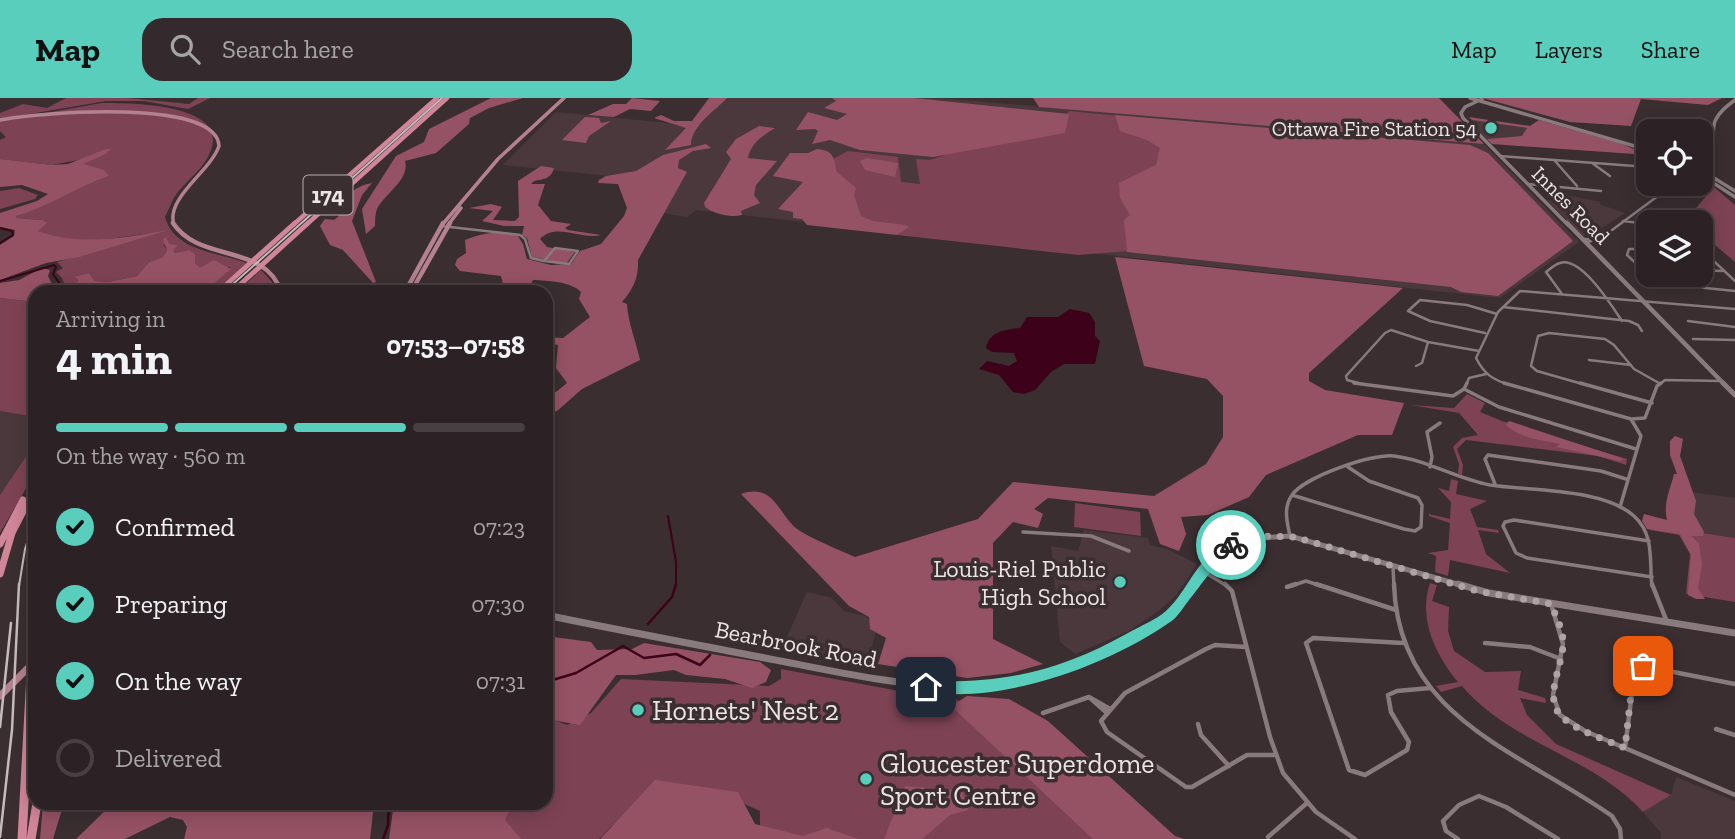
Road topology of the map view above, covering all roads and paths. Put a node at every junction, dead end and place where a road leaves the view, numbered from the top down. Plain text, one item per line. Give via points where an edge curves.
1 (437, 98) edge
2 (447, 98) edge
3 (1469, 98) edge
4 (564, 99) edge
5 (1478, 100) edge
6 (1735, 100) edge
7 (68, 106) dead end
8 (1, 120) edge
9 (211, 124) dead end
10 (1713, 131) edge
11 (1636, 146) edge
12 (1636, 146) edge
13 (1500, 156) junction
14 (1554, 160) junction
15 (1592, 163) junction
16 (1636, 166) edge
17 (1610, 176) dead end
18 (1713, 179) edge
19 (1713, 181) edge
20 (1528, 184) junction
21 (1579, 188) junction
22 (1601, 191) dead end
23 (1735, 191) edge
24 (470, 194) joint
25 (1657, 196) edge
26 (1735, 197) edge
27 (1623, 221) junction
28 (1636, 223) edge
29 (444, 226) junction
30 (1584, 241) junction
31 (1636, 249) edge
32 (1713, 261) edge
33 (543, 262) junction
34 (1636, 264) edge
35 (1713, 271) edge
36 (1724, 271) junction
37 (1735, 281) edge
38 (226, 285) edge
39 (240, 285) edge
40 (280, 285) edge
41 (409, 285) edge
42 (414, 285) edge
43 (1696, 287) edge
44 (1735, 291) edge
45 (1563, 295) junction
46 (1609, 300) junction
47 (1643, 302) junction
48 (1503, 307) junction
49 (1735, 310) edge
50 (1497, 314) junction
51 (1622, 321) junction
52 (1688, 321) dead end
53 (1735, 327) edge
54 (1642, 331) dead end
55 (1485, 333) junction
56 (1693, 339) dead end
57 (1735, 340) edge
58 (1428, 342) junction
59 (1479, 351) junction
60 (1589, 360) dead end
61 (1631, 365) junction
62 (1416, 366) dead end
63 (1486, 374) junction
64 (1722, 381) junction
65 (1659, 383) junction
66 (1464, 389) junction
67 (1735, 395) edge
68 (1652, 403) junction
69 (1631, 419) junction
70 (1440, 423) dead end
71 (1636, 449) junction
72 (1348, 467) junction
73 (1430, 467) junction
74 (1626, 479) junction
75 (1495, 485) junction
76 (28, 492) edge
77 (1291, 495) junction
78 (28, 502) edge
79 (1620, 507) junction
80 (1023, 532) dead end
81 (1290, 536) junction
82 (1649, 541) junction
83 (0, 544) edge
84 (1129, 551) dead end
85 (1393, 566) junction
86 (1204, 572) junction
87 (0, 574) edge
88 (1652, 577) junction
89 (1287, 587) dead end
90 (1551, 604) junction
91 (1396, 610) junction
92 (553, 616) edge
93 (1667, 622) junction
94 (1735, 634) edge
95 (1403, 643) junction
96 (1485, 643) dead end
97 (1247, 647) junction
98 (1560, 659) junction
99 (28, 669) edge
100 (1735, 684) edge
101 (1430, 688) junction
102 (0, 696) edge
103 (1108, 711) junction
104 (1043, 713) dead end
105 (28, 723) edge
106 (1198, 724) dead end
107 (1716, 729) dead end
108 (1735, 735) edge
109 (1625, 748) junction
110 (1276, 755) junction
111 (1229, 766) junction
112 (1735, 794) edge
113 (1307, 803) junction
114 (36, 810) edge
115 (1268, 837) dead end
116 (22, 839) edge
117 (31, 839) edge
118 (1355, 839) edge
119 (1458, 839) edge
120 (1558, 839) edge
121 (1621, 839) edge

1 - 38 highway, 174
2 - 39 highway, 174
3 - 5 street
4 - 24 main road
5 - 11 street
5 - 12 street
5 - 13 street, Innes Road via 1462,109 1461,115
6 - 10 street via 1718,113
7 - 8 main road
9 - 40 main road via 217,133 216,153 178,200 172,220 179,233 194,243 266,267
13 - 14 street
13 - 20 street, Innes Road
14 - 15 street
14 - 21 street
15 - 16 street
15 - 17 street
18 - 23 street
19 - 26 street
20 - 21 street
20 - 30 street, Innes Road
21 - 22 street
24 - 29 main road
25 - 27 street
27 - 28 street
27 - 30 street via 1597,241
29 - 33 street via 520,235 531,258
29 - 41 main road
29 - 42 main road
30 - 47 street, Innes Road
31 - 34 street via 1629,249 1628,255
32 - 36 street
33 - 33 street via 569,264 578,251 555,248
35 - 36 street
36 - 37 street
43 - 44 street
45 - 46 street
45 - 46 street via 1546,272 1562,261 1576,265
45 - 48 street via 1520,291
46 - 47 street
46 - 51 street
47 - 49 street
47 - 64 street, Innes Road
48 - 50 street
48 - 51 street
50 - 55 street
50 - 55 street via 1420,300 1408,311 1430,321
51 - 54 street via 1636,323
52 - 53 street
55 - 59 street
56 - 57 street
58 - 59 street
58 - 62 street via 1422,363
58 - 66 street via 1391,330 1347,380 1453,396
59 - 63 street via 1476,362
60 - 61 street
61 - 65 street
61 - 68 street via 1605,339 1549,333 1538,336 1531,366
63 - 66 street via 1469,378
63 - 69 street via 1506,385
64 - 65 street via 1673,379
64 - 67 street, Innes Road
65 - 68 street
66 - 71 street via 1499,407
68 - 69 street via 1645,418
69 - 71 street via 1640,431
70 - 73 street via 1427,432
71 - 74 street
72 - 73 street via 1385,455
72 - 77 street via 1300,485
72 - 77 street via 1379,486 1418,498 1423,505 1421,527 1404,529
73 - 75 street
74 - 75 street via 1591,469 1488,455 1485,459
74 - 79 street
75 - 79 street
76 - 83 highway
77 - 81 street via 1285,514
78 - 87 highway via 12,533
79 - 82 street via 1636,517
80 - 84 street via 1091,536
81 - 85 street, Bearbrook Road
81 - 86 street, Bearbrook Road via 1262,536 1235,543 1221,551
82 - 88 street
82 - 88 street via 1514,520 1503,526 1516,553 1527,558
85 - 90 street, Bearbrook Road via 1477,591
85 - 91 street
86 - 92 street, Bearbrook Road via 1170,615 1116,646 1038,678 1002,686 894,683
86 - 97 street via 1232,591
88 - 93 street via 1653,593
89 - 91 street via 1306,581
90 - 93 street, Bearbrook Road
90 - 98 street via 1562,635
91 - 95 street
93 - 94 street, Bearbrook Road
95 - 101 street
95 - 101 street via 1313,638 1306,643 1349,770 1366,775 1407,750 1409,742 1391,712 1388,695
96 - 98 street via 1530,647
97 - 103 street via 1215,645 1206,649 1125,693
97 - 110 street
98 - 109 street via 1553,695 1560,715
99 - 102 main road
100 - 109 street via 1643,666 1635,669
101 - 121 street via 1492,744 1612,816
103 - 104 street via 1089,697
103 - 111 street via 1101,721 1107,732 1186,786
105 - 116 highway
106 - 111 street via 1201,735
107 - 108 street
109 - 112 street
110 - 111 street via 1247,755
110 - 113 street via 1287,781
113 - 115 street
113 - 118 street
114 - 117 highway
119 - 120 street via 1446,831 1443,821 1480,796

